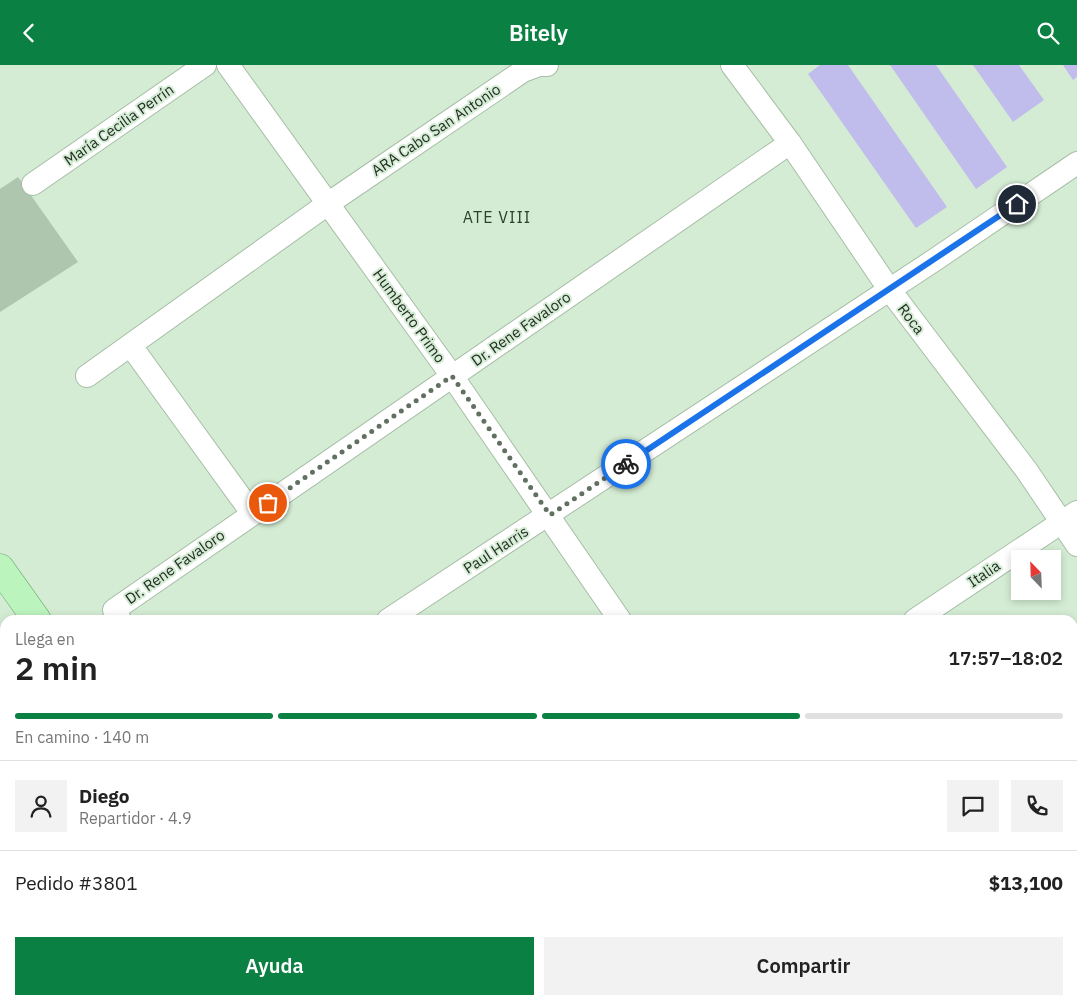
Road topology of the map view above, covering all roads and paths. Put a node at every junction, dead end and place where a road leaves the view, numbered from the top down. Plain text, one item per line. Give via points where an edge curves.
1 (205, 65) edge
2 (228, 65) edge
3 (547, 65) edge
4 (732, 65) edge
5 (790, 143) junction
6 (1077, 163) edge
7 (33, 184) dead end
8 (329, 203) junction
9 (889, 289) junction
10 (130, 346) junction
11 (87, 376) dead end
12 (452, 376) junction
13 (252, 513) junction
14 (550, 515) junction
15 (1069, 517) edge
16 (1077, 545) edge
17 (0, 568) edge
18 (33, 615) edge
19 (117, 615) edge
20 (396, 615) edge
21 (617, 615) edge
22 (922, 615) edge

1 - 7 street, María Cecilia Perrín
2 - 8 street, Humberto Primo
3 - 8 street, ARA Cabo San Antonio via 523,71
4 - 5 street, Roca
5 - 9 street, Roca
5 - 12 street, Dr. Rene Favaloro
6 - 9 street, Paul Harris
8 - 10 street, ARA Cabo San Antonio
8 - 12 street, Humberto Primo
9 - 14 street, Paul Harris
9 - 15 street, Roca via 1027,471
10 - 11 street, ARA Cabo San Antonio
10 - 13 street
12 - 13 street, Dr. Rene Favaloro
12 - 14 street, Humberto Primo
13 - 19 street, Dr. Rene Favaloro via 114,610
14 - 20 street, Paul Harris
14 - 21 street, Humberto Primo
15 - 16 street, Roca
15 - 22 street, Italia
17 - 18 main road

